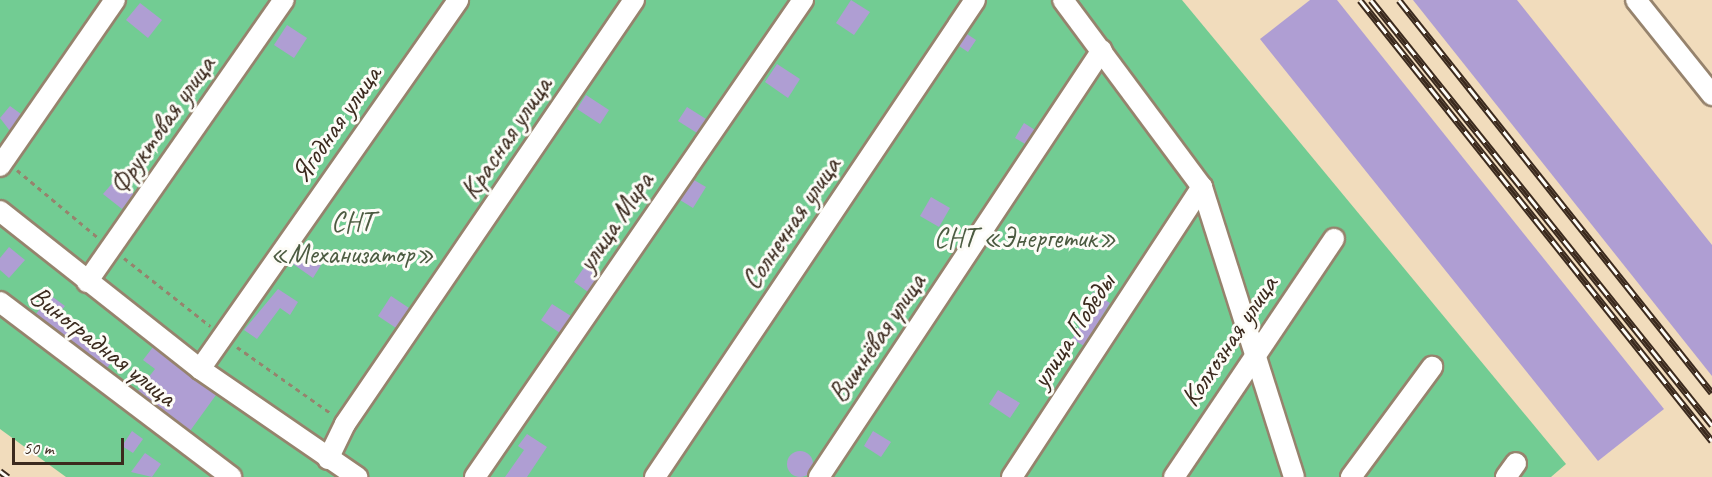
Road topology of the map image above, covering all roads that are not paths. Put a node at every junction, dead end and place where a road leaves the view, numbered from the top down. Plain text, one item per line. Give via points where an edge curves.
1 (115, 0) edge
2 (284, 0) edge
3 (458, 0) edge
4 (634, 0) edge
5 (803, 0) edge
6 (975, 0) edge
7 (1063, 0) edge
8 (1636, 0) edge
9 (1102, 50) junction
10 (1712, 95) edge
11 (2, 163) edge
12 (1202, 187) junction
13 (0, 211) edge
14 (1334, 239) dead end
15 (87, 282) junction
16 (0, 302) edge
17 (1254, 352) junction
18 (1432, 367) dead end
19 (200, 369) junction
20 (328, 459) junction
21 (231, 477) edge
22 (357, 477) edge
23 (475, 477) edge
24 (656, 477) edge
25 (819, 477) edge
26 (1012, 477) edge
27 (1174, 477) edge
28 (1294, 477) edge
29 (1351, 477) edge

1 - 11 street
2 - 15 street, Фруктовая улица
3 - 19 street, Ягодная улица
4 - 20 street, Красная улица via 345,424
5 - 23 street, улица Мира
6 - 24 street, Солнечная улица
7 - 9 street
8 - 10 street
9 - 12 street
9 - 25 street, Вишнёвая улица
12 - 17 street
12 - 26 street, улица Победы
13 - 15 street
14 - 17 street, Колхозная улица
15 - 19 street
16 - 21 street, Виноградная улица
17 - 27 street, Колхозная улица
17 - 28 street
18 - 29 street
19 - 20 street
20 - 22 street

